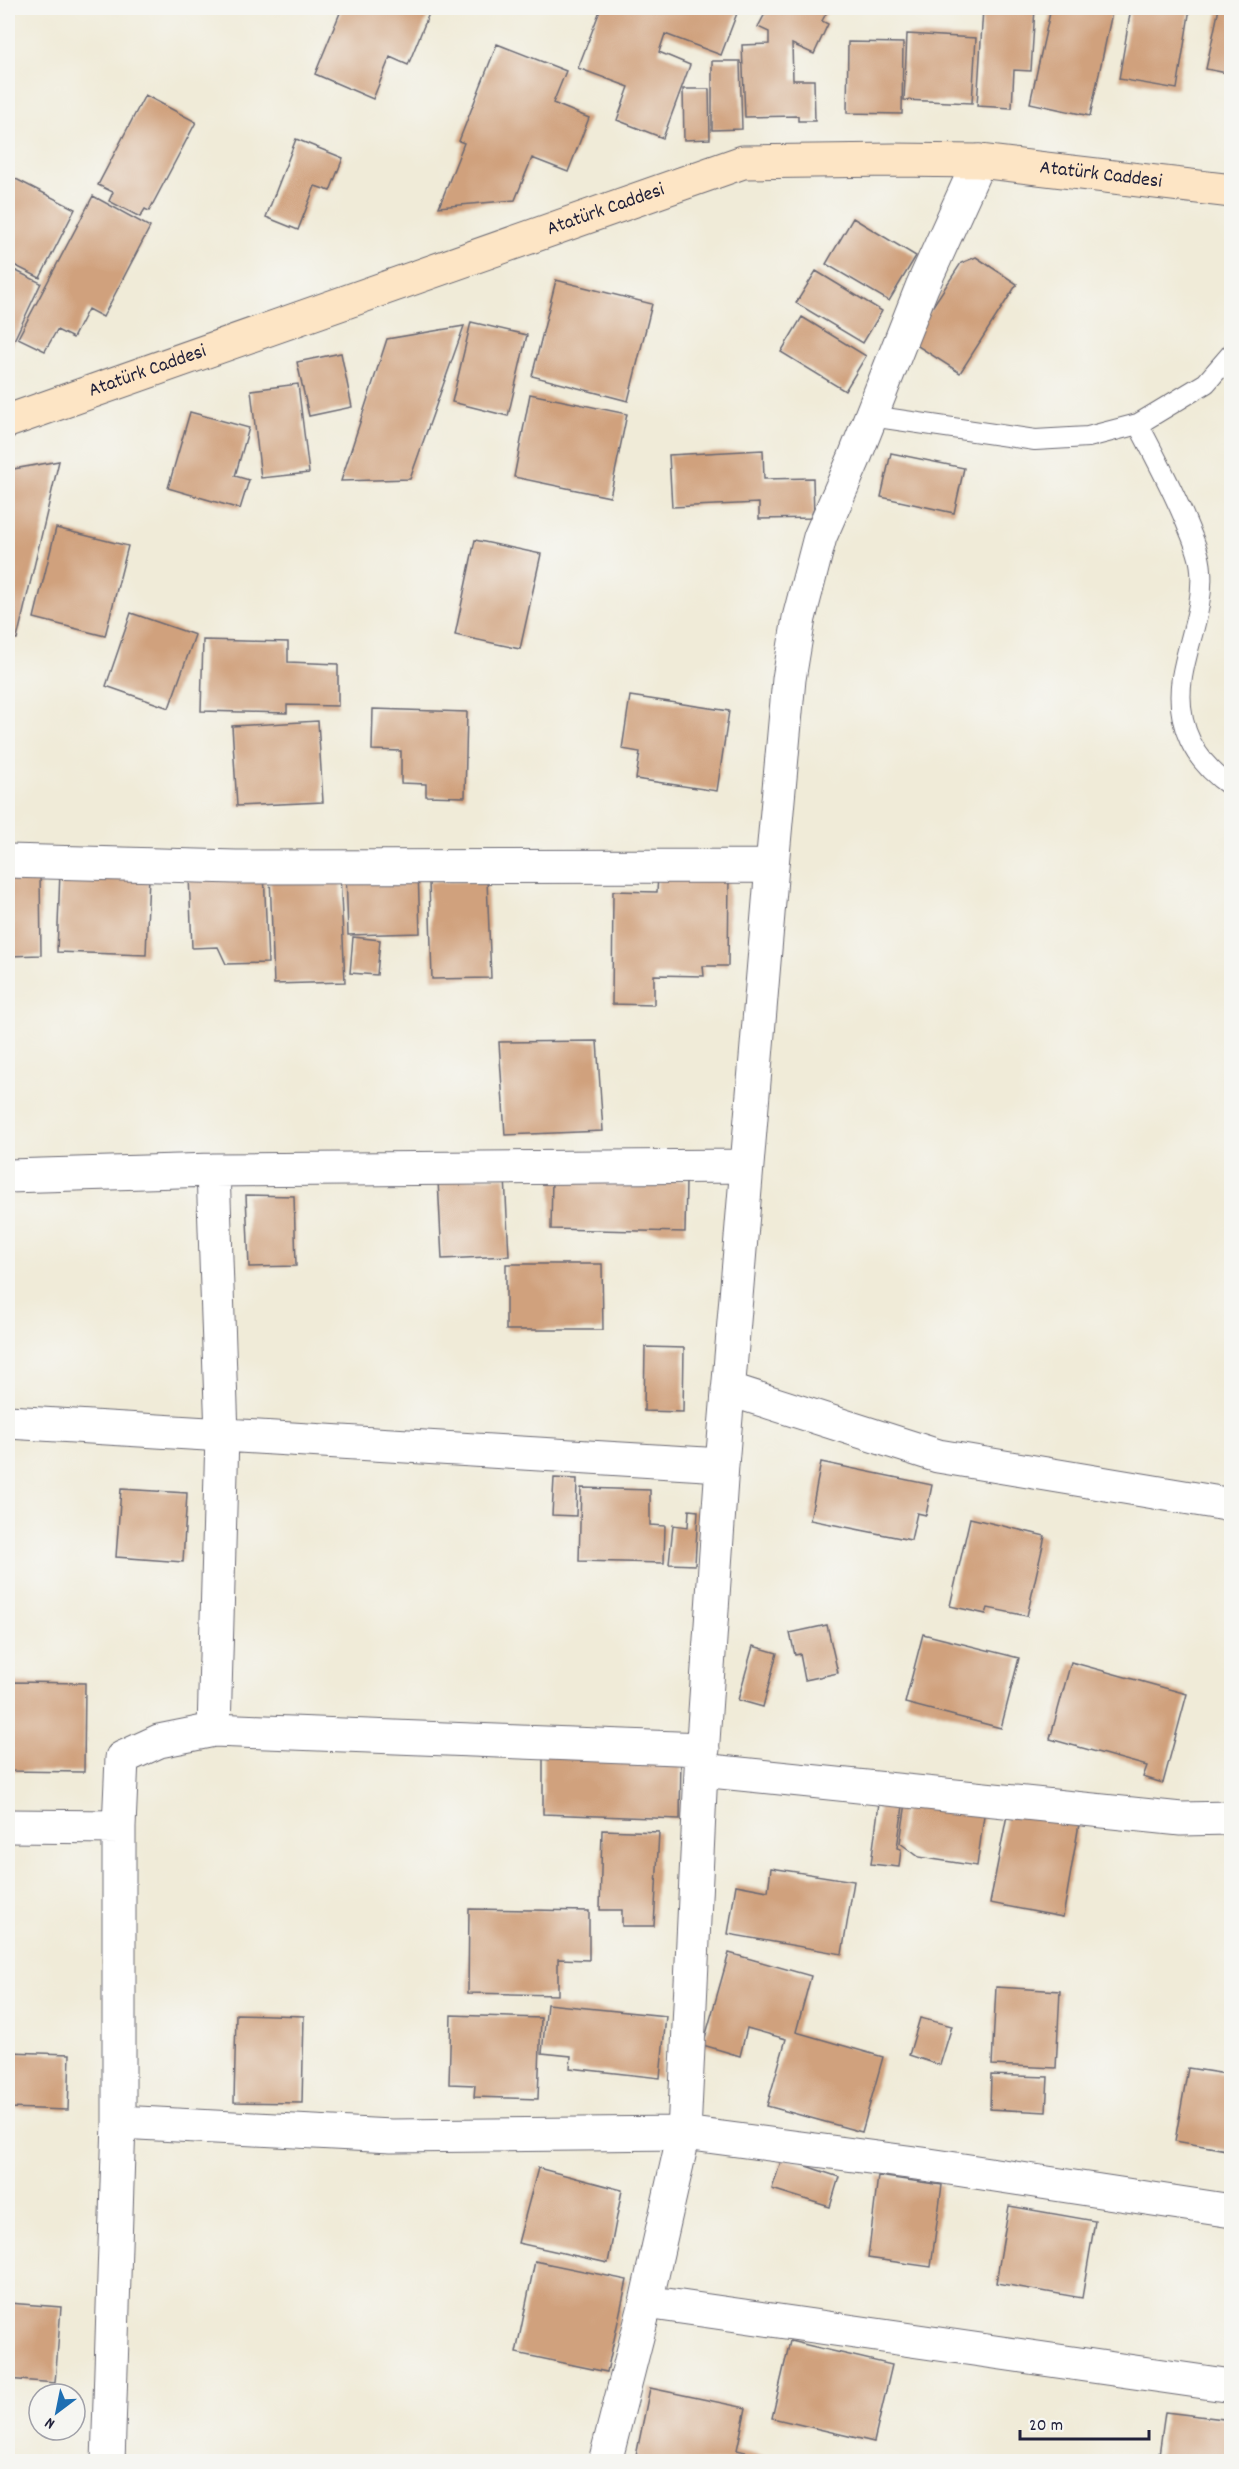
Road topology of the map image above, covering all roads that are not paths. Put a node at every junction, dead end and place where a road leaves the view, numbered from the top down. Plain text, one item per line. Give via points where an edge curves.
1 (979, 161) junction
2 (1232, 191) edge
3 (1232, 353) edge
4 (871, 416) junction
5 (8, 421) edge
6 (1138, 424) junction
7 (1232, 787) edge
8 (8, 861) edge
9 (772, 866) junction
10 (746, 1166) junction
11 (213, 1170) junction
12 (8, 1176) edge
13 (728, 1389) junction
14 (8, 1422) edge
15 (222, 1435) junction
16 (722, 1465) junction
17 (1232, 1505) edge
18 (214, 1730) junction
19 (702, 1760) junction
20 (1232, 1818) edge
21 (8, 1826) edge
22 (119, 1827) junction
23 (119, 2122) junction
24 (684, 2133) junction
25 (1232, 2211) edge
26 (646, 2302) junction
27 (1232, 2386) edge
28 (108, 2462) edge
29 (605, 2462) edge

1 - 2 main road, Atatürk Caddesi
1 - 4 street via 922,287
1 - 5 main road, Atatürk Caddesi via 743,162
3 - 6 lane via 1206,383
4 - 6 lane via 1035,440 1088,437
4 - 9 street via 820,537 799,618 789,679
6 - 7 lane via 1173,490 1202,569 1200,605 1182,678 1181,710 1198,757
8 - 9 street via 236,867
9 - 10 street
10 - 11 street
10 - 13 street
11 - 12 street
11 - 15 street
13 - 16 street
13 - 17 street via 938,1456
14 - 15 street
15 - 16 street
15 - 18 street
16 - 19 street
18 - 19 street
18 - 22 street via 159,1741 122,1758
19 - 20 street via 1181,1819
19 - 24 street
21 - 22 street
22 - 23 street
23 - 24 street via 391,2136
23 - 28 street
24 - 25 street
24 - 26 street
26 - 27 street
26 - 29 street

